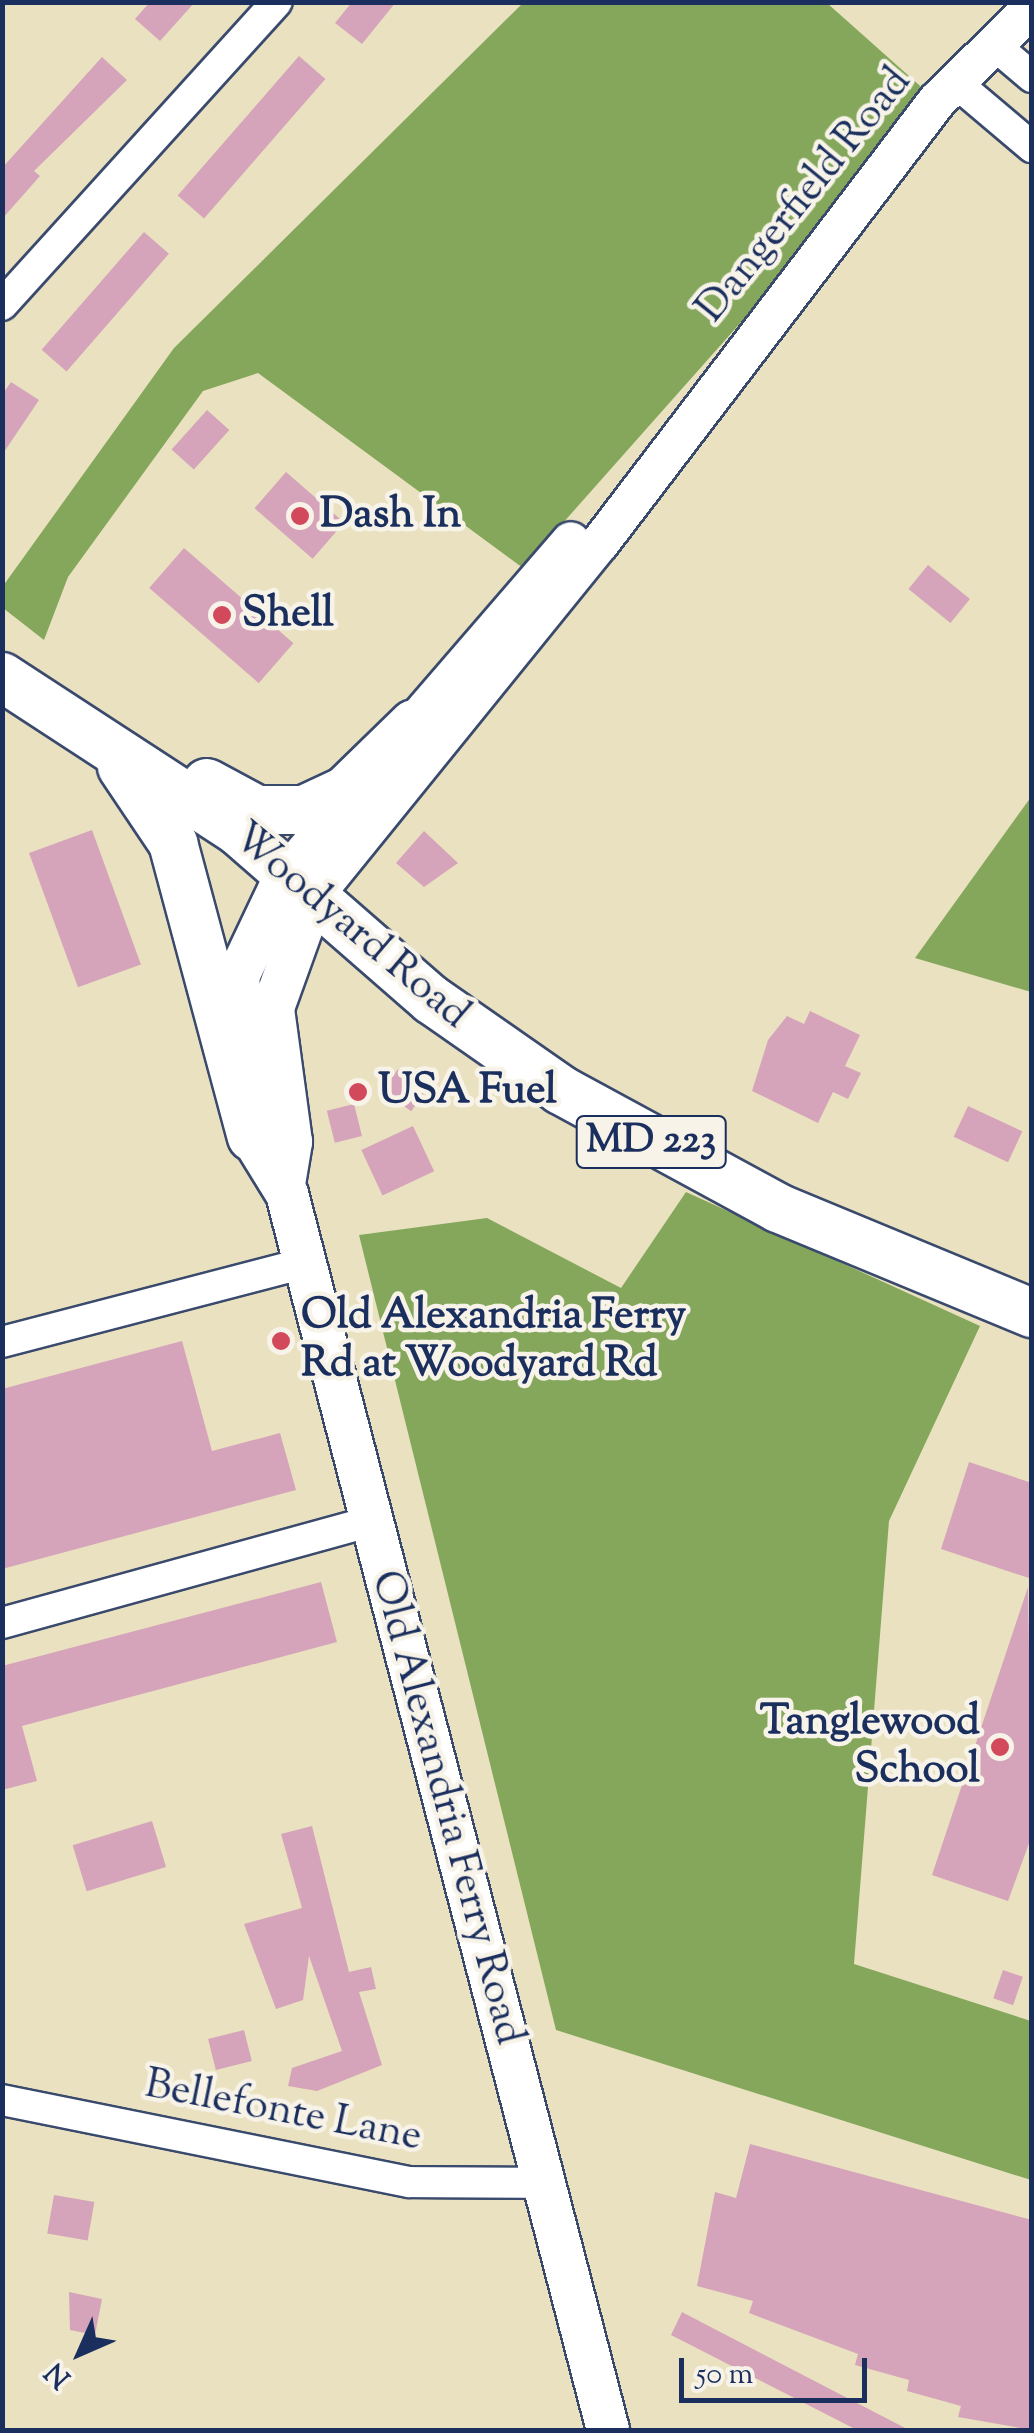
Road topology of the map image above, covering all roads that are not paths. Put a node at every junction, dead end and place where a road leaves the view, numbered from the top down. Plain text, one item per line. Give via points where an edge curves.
1 (277, 2) edge
2 (1032, 8) edge
3 (993, 44) junction
4 (1032, 76) edge
5 (955, 82) junction
6 (1032, 147) edge
7 (2, 306) edge
8 (663, 453) junction
9 (2, 677) edge
10 (78, 721) junction
11 (414, 724) junction
12 (300, 885) junction
13 (252, 1137) junction
14 (284, 1184) junction
15 (304, 1262) junction
16 (1032, 1312) edge
17 (2, 1342) edge
18 (368, 1522) junction
19 (2, 1623) edge
20 (2, 2100) edge
21 (548, 2183) junction
22 (608, 2430) edge

1 - 7 street
2 - 3 street, Dangerfield Road
3 - 4 street
3 - 5 street, Dangerfield Road
5 - 6 street
5 - 8 street, Dangerfield Road
8 - 11 street, Dangerfield Road via 600,509
8 - 12 street, Dangerfield Road
9 - 10 main road, Woodyard Road / MD 223
10 - 11 main road via 258,810 281,813 345,792
10 - 12 main road, Woodyard Road / MD 223
10 - 13 main road via 159,811 173,843
11 - 12 street, Dangerfield Road
12 - 13 main road, Old Alexandria Ferry Road via 238,976
12 - 14 main road, Old Alexandria Ferry Road via 274,1008 290,1142
12 - 16 main road, Woodyard Road / MD 223 via 475,1032 624,1127 778,1208
13 - 14 main road, Old Alexandria Ferry Road
14 - 15 main road, Old Alexandria Ferry Road
15 - 17 street
15 - 18 main road, Old Alexandria Ferry Road
18 - 19 street
18 - 21 main road, Old Alexandria Ferry Road
20 - 21 street, Bellefonte Lane via 409,2182
21 - 22 main road, Old Alexandria Ferry Road

